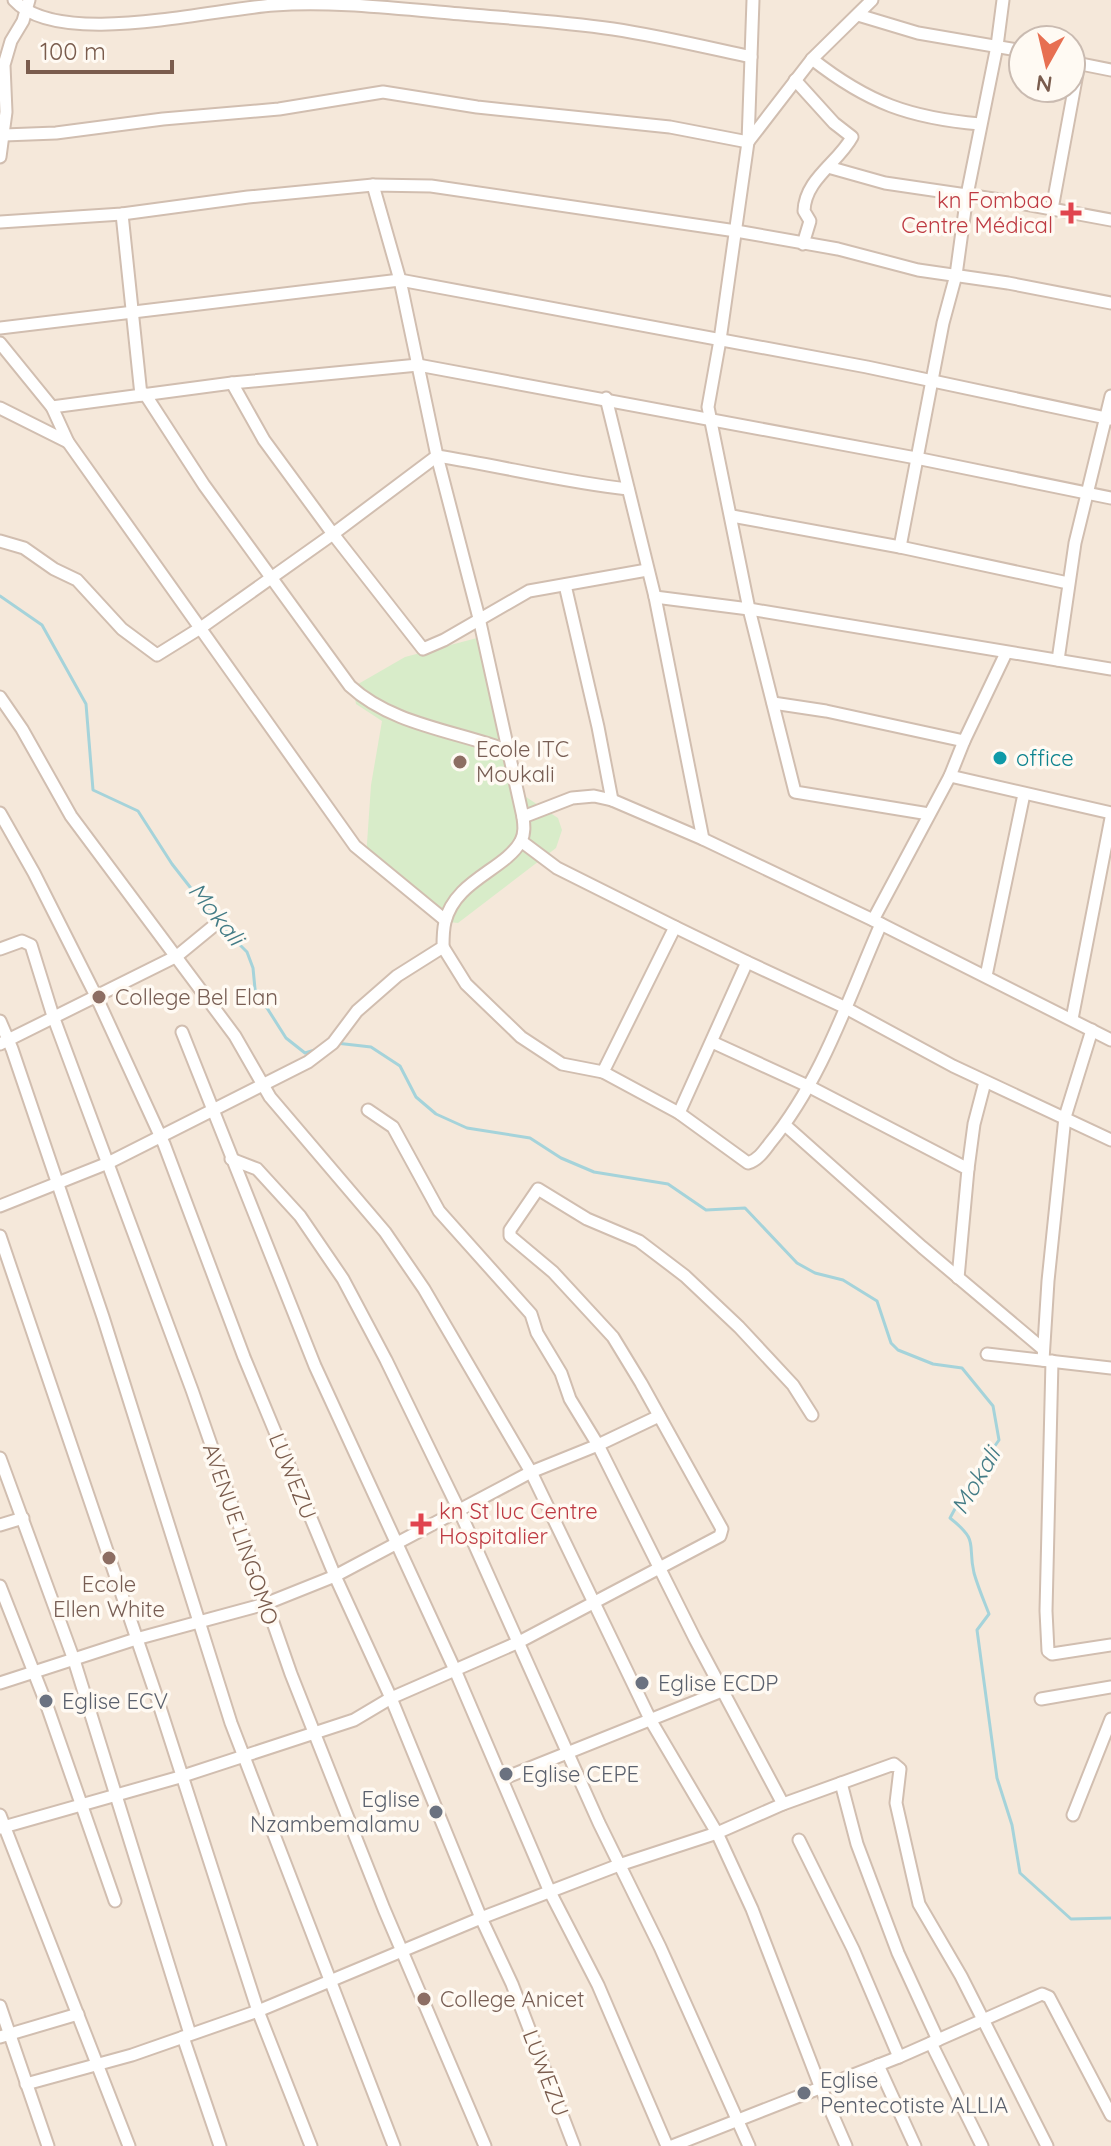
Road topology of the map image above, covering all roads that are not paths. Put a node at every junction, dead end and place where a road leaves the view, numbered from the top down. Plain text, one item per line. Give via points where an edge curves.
1 (14, 0) edge
2 (753, 0) edge
3 (1003, 0) edge
4 (863, 5) edge
5 (28, 6) edge
6 (997, 46) junction
7 (1007, 48) edge
8 (751, 57) junction
9 (812, 59) junction
10 (1087, 65) edge
11 (1111, 70) edge
12 (795, 80) junction
13 (3, 87) edge
14 (1068, 104) edge
15 (980, 124) junction
16 (4, 135) junction
17 (748, 142) junction
18 (0, 157) edge
19 (828, 167) junction
20 (373, 185) junction
21 (967, 195) junction
22 (1052, 209) junction
23 (122, 214) junction
24 (1111, 220) edge
25 (0, 222) edge
26 (736, 231) junction
27 (803, 244) junction
28 (956, 275) junction
29 (400, 280) junction
30 (1111, 303) edge
31 (132, 312) junction
32 (0, 328) edge
33 (720, 340) junction
34 (0, 343) edge
35 (418, 365) junction
36 (932, 380) junction
37 (232, 383) junction
38 (143, 394) junction
39 (1111, 396) edge
40 (606, 398) junction
41 (52, 407) junction
42 (0, 408) edge
43 (709, 418) junction
44 (1109, 419) edge
45 (68, 442) junction
46 (437, 456) junction
47 (916, 458) junction
48 (628, 489) junction
49 (1087, 493) junction
50 (1111, 498) edge
51 (732, 516) junction
52 (333, 534) junction
53 (0, 541) edge
54 (900, 547) junction
55 (647, 570) junction
56 (272, 575) junction
57 (1068, 583) junction
58 (565, 585) junction
59 (655, 597) junction
60 (749, 609) junction
61 (479, 618) junction
62 (202, 627) junction
63 (1006, 653) junction
64 (1058, 660) junction
65 (1111, 669) edge
66 (0, 697) edge
67 (773, 703) junction
68 (964, 741) junction
69 (509, 751) junction
70 (950, 776) junction
71 (1024, 794) junction
72 (612, 800) junction
73 (0, 813) edge
74 (929, 814) junction
75 (1111, 816) edge
76 (523, 817) junction
77 (703, 839) junction
78 (521, 841) junction
79 (445, 920) junction
80 (877, 922) junction
81 (216, 924) dead end
82 (675, 927) junction
83 (443, 947) junction
84 (0, 949) edge
85 (177, 956) junction
86 (747, 962) junction
87 (986, 976) junction
88 (96, 996) junction
89 (844, 1007) junction
90 (53, 1016) junction
91 (1072, 1019) junction
92 (0, 1021) edge
93 (1092, 1030) junction
94 (182, 1032) dead end
95 (1111, 1040) edge
96 (4, 1042) edge
97 (712, 1042) junction
98 (603, 1072) junction
99 (985, 1082) junction
100 (262, 1085) junction
101 (810, 1087) junction
102 (212, 1110) junction
103 (368, 1110) dead end
104 (679, 1113) junction
105 (1065, 1117) junction
106 (785, 1125) junction
107 (160, 1136) junction
108 (1111, 1140) edge
109 (231, 1159) junction
110 (108, 1163) junction
111 (968, 1169) junction
112 (57, 1184) junction
113 (0, 1206) edge
114 (0, 1236) edge
115 (958, 1278) junction
116 (987, 1354) dead end
117 (1046, 1357) junction
118 (1111, 1368) edge
119 (812, 1415) dead end
120 (659, 1416) junction
121 (598, 1445) junction
122 (0, 1458) edge
123 (531, 1472) junction
124 (459, 1510) junction
125 (23, 1518) junction
126 (0, 1525) edge
127 (397, 1543) junction
128 (660, 1570) junction
129 (335, 1576) junction
130 (0, 1586) edge
131 (593, 1603) junction
132 (265, 1604) junction
133 (199, 1623) junction
134 (136, 1639) junction
135 (519, 1642) junction
136 (1111, 1645) edge
137 (74, 1660) junction
138 (455, 1670) junction
139 (33, 1673) junction
140 (0, 1683) edge
141 (1111, 1687) edge
142 (722, 1691) junction
143 (391, 1698) junction
144 (1041, 1699) dead end
145 (1111, 1719) edge
146 (651, 1721) junction
147 (315, 1732) junction
148 (568, 1754) junction
149 (244, 1757) junction
150 (180, 1777) junction
151 (502, 1779) junction
152 (841, 1783) junction
153 (116, 1796) junction
154 (783, 1804) junction
155 (81, 1805) junction
156 (1073, 1815) dead end
157 (1, 1823) edge
158 (717, 1833) junction
159 (799, 1840) dead end
160 (619, 1865) junction
161 (550, 1892) junction
162 (115, 1901) dead end
163 (481, 1918) junction
164 (403, 1952) junction
165 (330, 1983) junction
166 (0, 2006) edge
167 (258, 2011) junction
168 (78, 2014) junction
169 (984, 2021) junction
170 (5, 2035) edge
171 (186, 2036) junction
172 (934, 2041) junction
173 (899, 2057) junction
174 (98, 2065) junction
175 (878, 2065) junction
176 (26, 2084) junction
177 (820, 2086) junction
178 (1111, 2115) edge
179 (737, 2119) junction
180 (48, 2146) edge
181 (129, 2146) edge
182 (220, 2146) edge
183 (311, 2146) edge
184 (394, 2146) edge
185 (485, 2146) edge
186 (574, 2146) edge
187 (670, 2146) edge
188 (749, 2146) edge
189 (846, 2146) edge
190 (915, 2146) edge
191 (982, 2146) edge
192 (1047, 2146) edge

1 - 5 street
2 - 8 street
3 - 6 street
4 - 6 street via 918,33
4 - 9 street
5 - 8 street via 60,22 93,24 272,5 364,5 609,28
5 - 13 street via 8,48
6 - 7 street
6 - 15 street
8 - 17 street
9 - 12 street
9 - 15 street via 885,105
10 - 11 street
12 - 17 street
12 - 19 street via 852,137
13 - 16 street
14 - 22 street
15 - 21 street
16 - 17 street via 279,109 383,92 670,127
16 - 18 street
17 - 26 street
19 - 21 street via 885,183
19 - 27 street via 804,204 810,221
20 - 23 street
20 - 26 street via 431,186
20 - 29 street
21 - 22 street
21 - 28 street
22 - 24 street
23 - 25 street
23 - 31 street
26 - 27 street
26 - 33 street
27 - 28 street
28 - 30 street
28 - 36 street
29 - 31 street
29 - 33 street
29 - 35 street
31 - 32 street
31 - 38 street
33 - 36 street
33 - 43 street
34 - 41 street
35 - 37 street
35 - 40 street
35 - 46 street
36 - 44 street
36 - 47 street
37 - 38 street
37 - 52 street via 264,440
38 - 41 street
38 - 56 street
39 - 44 street
40 - 43 street
40 - 48 street
41 - 45 street
42 - 45 street
43 - 47 street
43 - 51 street
44 - 49 street
45 - 62 street
46 - 48 street
46 - 52 street
46 - 61 street
47 - 49 street
47 - 54 street
48 - 55 street
49 - 50 street
49 - 57 street
51 - 54 street
51 - 60 street
52 - 56 street
52 - 61 street via 423,649
53 - 62 street via 24,548 77,580 154,655
54 - 57 street
55 - 58 street
55 - 59 street
56 - 62 street
56 - 69 street via 357,693 405,718
57 - 64 street
58 - 61 street via 529,591
58 - 72 street
59 - 60 street
59 - 77 street
60 - 63 street
60 - 67 street
61 - 69 street
62 - 79 street via 355,846
63 - 64 street
63 - 68 street
64 - 65 street
66 - 85 street via 71,816
67 - 68 street
67 - 74 street via 795,792
68 - 70 street
69 - 76 street
70 - 71 street
70 - 74 street
71 - 75 street
71 - 87 street
72 - 76 street via 572,798
72 - 77 street
73 - 88 street, LUWEZU
74 - 80 street
75 - 91 street
76 - 78 street
77 - 80 street
78 - 79 street via 473,881
78 - 82 street via 557,868
79 - 83 street
80 - 87 street
80 - 89 street
81 - 85 street
82 - 86 street
82 - 98 street
83 - 98 street via 466,984 521,1037 562,1064
83 - 100 street via 362,1006 333,1043
84 - 90 street, AVENUE LINGOMO via 29,943
85 - 88 street
85 - 100 street via 235,1036
86 - 89 street
86 - 97 street
87 - 91 street
88 - 90 street
88 - 107 street, LUWEZU
89 - 99 street
89 - 101 street
90 - 96 street
90 - 110 street, AVENUE LINGOMO
91 - 93 street
92 - 96 street
93 - 95 street
93 - 105 street
94 - 102 street
96 - 112 street
97 - 101 street
97 - 104 street
98 - 104 street
99 - 105 street
99 - 111 street
100 - 102 street
100 - 123 street via 385,1232
101 - 106 street
101 - 111 street
102 - 107 street
102 - 109 street
103 - 121 street via 393,1127 439,1211 531,1314
104 - 106 street via 748,1163 757,1160
105 - 108 street
105 - 117 street via 1048,1281
106 - 115 street
107 - 110 street
107 - 129 street, LUWEZU
109 - 124 street via 252,1166 265,1178 300,1216 343,1279
109 - 127 street via 315,1366
110 - 112 street
110 - 132 street, AVENUE LINGOMO
111 - 115 street
112 - 113 street
112 - 133 street
114 - 134 street
115 - 117 street
116 - 117 street
117 - 118 street
117 - 136 street via 1048,1651
119 - 120 street via 783,1374 685,1276 639,1241 587,1219 538,1189 510,1236 600,1321
120 - 121 street
120 - 128 street via 722,1533
121 - 123 street
121 - 128 street
122 - 125 street
123 - 124 street
123 - 131 street
124 - 127 street
124 - 135 street
125 - 126 street
125 - 137 street
127 - 129 street
127 - 138 street
128 - 131 street
128 - 142 street
129 - 132 street
129 - 143 street, LUWEZU
130 - 139 street
131 - 135 street
131 - 146 street
132 - 133 street
132 - 147 street, AVENUE LINGOMO
133 - 134 street
133 - 149 street
134 - 137 street
134 - 150 street
135 - 138 street
135 - 148 street
137 - 139 street
137 - 153 street
138 - 143 street
138 - 151 street
139 - 140 street
139 - 155 street
141 - 144 street
142 - 146 street
142 - 154 street
143 - 147 street via 354,1720
143 - 163 street, LUWEZU
145 - 156 street
146 - 148 street
146 - 158 street
147 - 149 street
147 - 164 street, AVENUE LINGOMO
148 - 151 street
148 - 160 street
149 - 150 street
149 - 165 street
150 - 153 street
150 - 167 street
151 - 161 street
152 - 154 street
152 - 169 street via 898,1765 896,1803 919,1904
152 - 172 street via 859,1850
153 - 155 street
153 - 171 street
154 - 158 street
155 - 157 street
155 - 162 street
157 - 168 street
158 - 160 street
158 - 177 street
159 - 173 street
160 - 161 street
160 - 179 street
161 - 163 street
161 - 187 street
163 - 164 street
163 - 186 street, LUWEZU
164 - 165 street
164 - 185 street, AVENUE LINGOMO
165 - 167 street
165 - 184 street
166 - 170 street
167 - 171 street
167 - 183 street
168 - 170 street
168 - 174 street
169 - 172 street
169 - 178 street via 1046,1995
169 - 192 street
170 - 176 street
171 - 174 street
171 - 182 street
172 - 173 street
172 - 191 street
173 - 175 street
174 - 176 street
174 - 181 street
175 - 177 street
175 - 190 street
176 - 180 street
177 - 179 street
177 - 189 street
179 - 187 street
179 - 188 street

